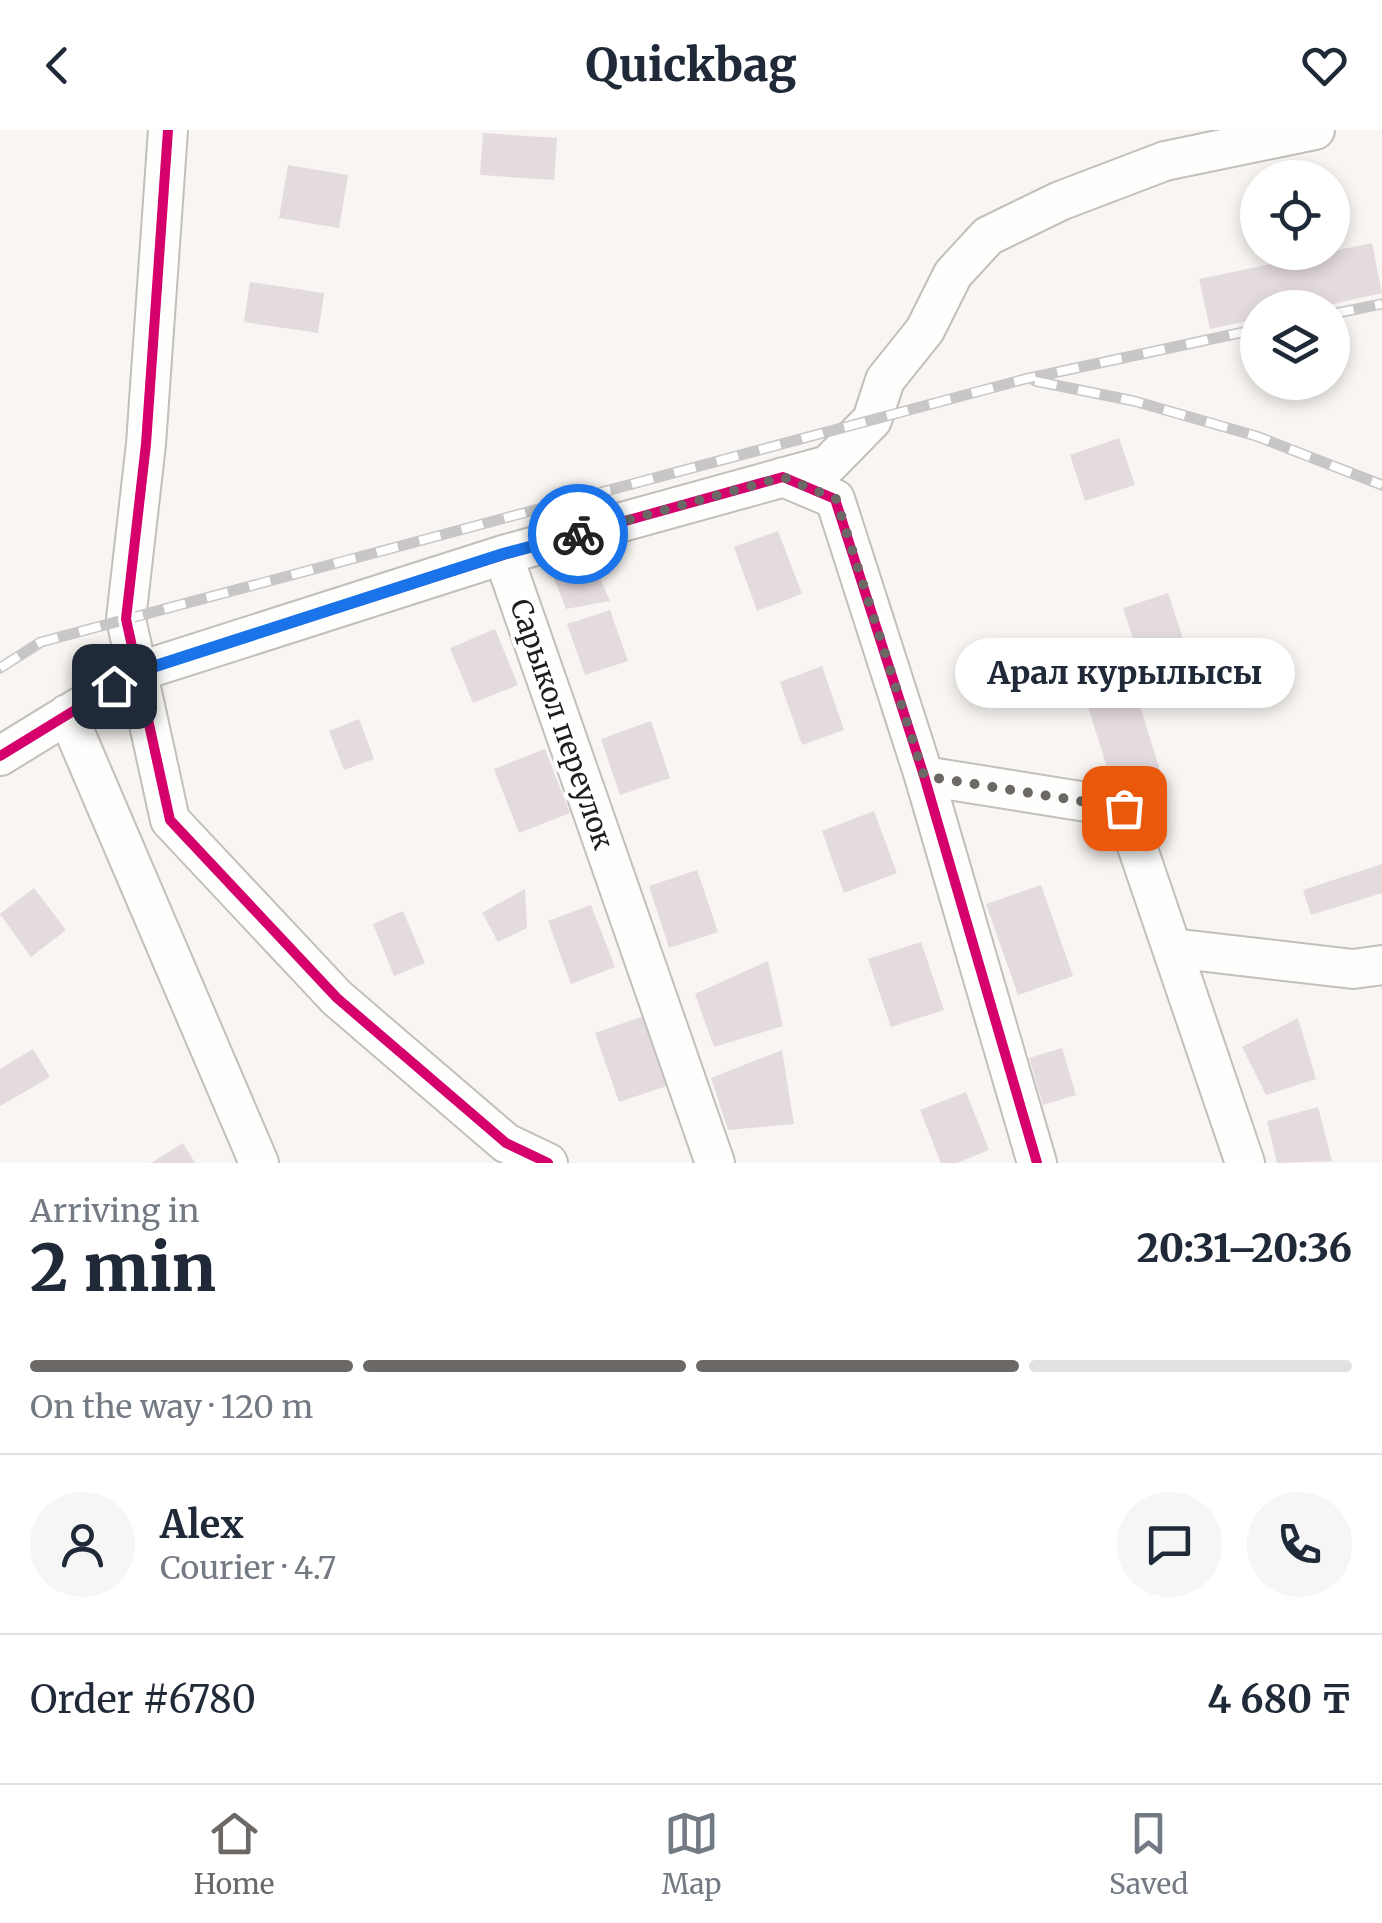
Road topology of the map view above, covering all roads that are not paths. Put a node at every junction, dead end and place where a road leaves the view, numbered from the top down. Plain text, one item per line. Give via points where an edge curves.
1 (168, 130) edge
2 (1315, 130) edge
3 (783, 477) junction
4 (503, 554) junction
5 (137, 672) junction
6 (67, 714) junction
7 (0, 756) edge
8 (924, 776) junction
9 (1172, 948) junction
10 (1382, 965) edge
11 (259, 1163) edge
12 (548, 1163) edge
13 (714, 1163) edge
14 (1038, 1163) edge
15 (1245, 1163) edge

1 - 5 street via 126,619
2 - 3 street via 1164,161 988,236 953,274 925,330 885,380 872,420 828,465
3 - 4 street
3 - 8 street via 836,499
4 - 5 street
4 - 13 street, Сарыкол переулок
5 - 6 street
5 - 12 street via 170,820 337,998 506,1144
6 - 7 street
6 - 11 street
8 - 9 street via 1124,808
8 - 14 street
9 - 10 street via 1353,969
9 - 15 street

